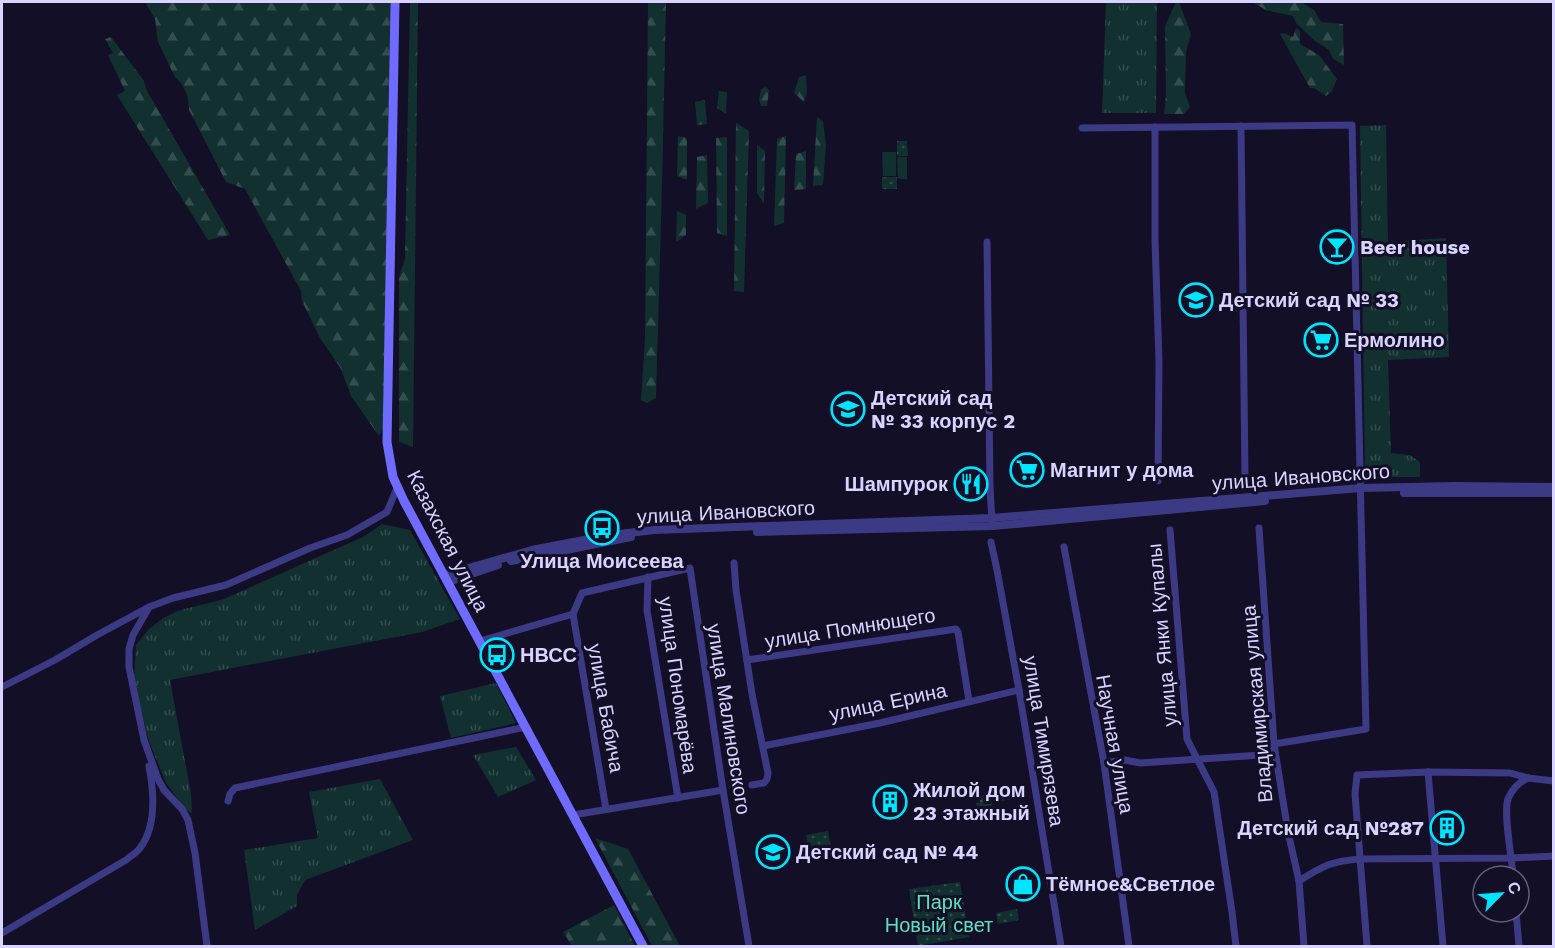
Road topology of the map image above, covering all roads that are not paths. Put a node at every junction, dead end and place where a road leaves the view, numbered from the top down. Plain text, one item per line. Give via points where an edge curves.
1 (395, 2) edge
2 (1241, 126) junction
3 (1155, 127) junction
4 (1082, 128) dead end
5 (987, 242) dead end
6 (1245, 477) dead end
7 (1158, 481) dead end
8 (1554, 487) edge
9 (397, 488) junction
10 (1361, 490) junction
11 (1554, 493) edge
12 (992, 522) junction
13 (1259, 528) dead end
14 (1170, 530) dead end
15 (991, 542) dead end
16 (1064, 548) dead end
17 (734, 563) dead end
18 (648, 578) junction
19 (446, 579) junction
20 (149, 607) junction
21 (573, 614) junction
22 (480, 641) junction
23 (747, 660) junction
24 (2, 687) edge
25 (1019, 690) junction
26 (969, 701) junction
27 (526, 727) junction
28 (144, 740) junction
29 (1274, 744) junction
30 (763, 746) junction
31 (1197, 759) junction
32 (1104, 763) junction
33 (1428, 772) junction
34 (1528, 778) junction
35 (1554, 782) edge
36 (752, 785) dead end
37 (723, 790) junction
38 (678, 798) junction
39 (228, 801) dead end
40 (606, 809) junction
41 (573, 814) junction
42 (1554, 856) edge
43 (1436, 858) junction
44 (1512, 858) junction
45 (1361, 859) junction
46 (1512, 864) edge
47 (1299, 881) junction
48 (1517, 924) edge
49 (2, 933) edge
50 (207, 946) edge
51 (643, 946) edge
52 (749, 946) edge
53 (1061, 946) edge
54 (1129, 946) edge
55 (1236, 946) edge
56 (1304, 946) edge
57 (1367, 946) edge
58 (1443, 946) edge
59 (1519, 946) edge

1 - 9 main road, Казахская улица via 387,442
2 - 3 street
2 - 6 street
2 - 10 street via 1352,125
3 - 4 street
3 - 7 street
5 - 12 street
8 - 10 street, улица Ивановского
9 - 19 main road, Казахская улица
9 - 20 street via 387,512 347,535 226,585
10 - 11 street, улица Ивановского
10 - 12 street, улица Ивановского
10 - 29 street via 1365,729
12 - 19 street, улица Ивановского via 657,534 510,562
13 - 29 street, Владимирская улица
14 - 31 street, улица Янки Купалы via 1187,739
15 - 25 street, улица Тимирязева
16 - 32 street, Научная улица
17 - 23 street
18 - 21 street via 582,593
18 - 37 street, улица Малиновского via 690,568
18 - 38 street, улица Пономарёва via 647,610
19 - 22 main road, Казахская улица
20 - 24 street
20 - 28 street via 129,649
21 - 22 street
21 - 40 street, улица Бабича
22 - 27 main road, Казахская улица
23 - 26 street, улица Помнющего via 956,629
23 - 30 street
25 - 26 street, улица Ерина
25 - 53 street, улица Тимирязева
26 - 30 street, улица Ерина
27 - 39 street via 235,788
27 - 41 main road, Казахская улица
28 - 49 street via 153,808 149,831 140,848
28 - 50 street via 164,790 188,820
29 - 31 street via 1261,755
29 - 47 street, Владимирская улица
30 - 36 street via 767,779
31 - 32 street
31 - 55 street, улица Янки Купалы via 1214,792
32 - 54 street, Научная улица
33 - 34 street via 1510,773
33 - 43 street
33 - 45 street via 1357,775
34 - 35 street
34 - 44 street via 1514,788 1509,798
37 - 38 street
37 - 52 street, улица Малиновского
38 - 40 street
40 - 41 street
41 - 51 main road, Казахская улица
42 - 44 street
43 - 44 street
43 - 45 street
43 - 58 street
44 - 46 street
45 - 47 street via 1322,867
45 - 57 street
47 - 56 street, Владимирская улица
48 - 59 street

